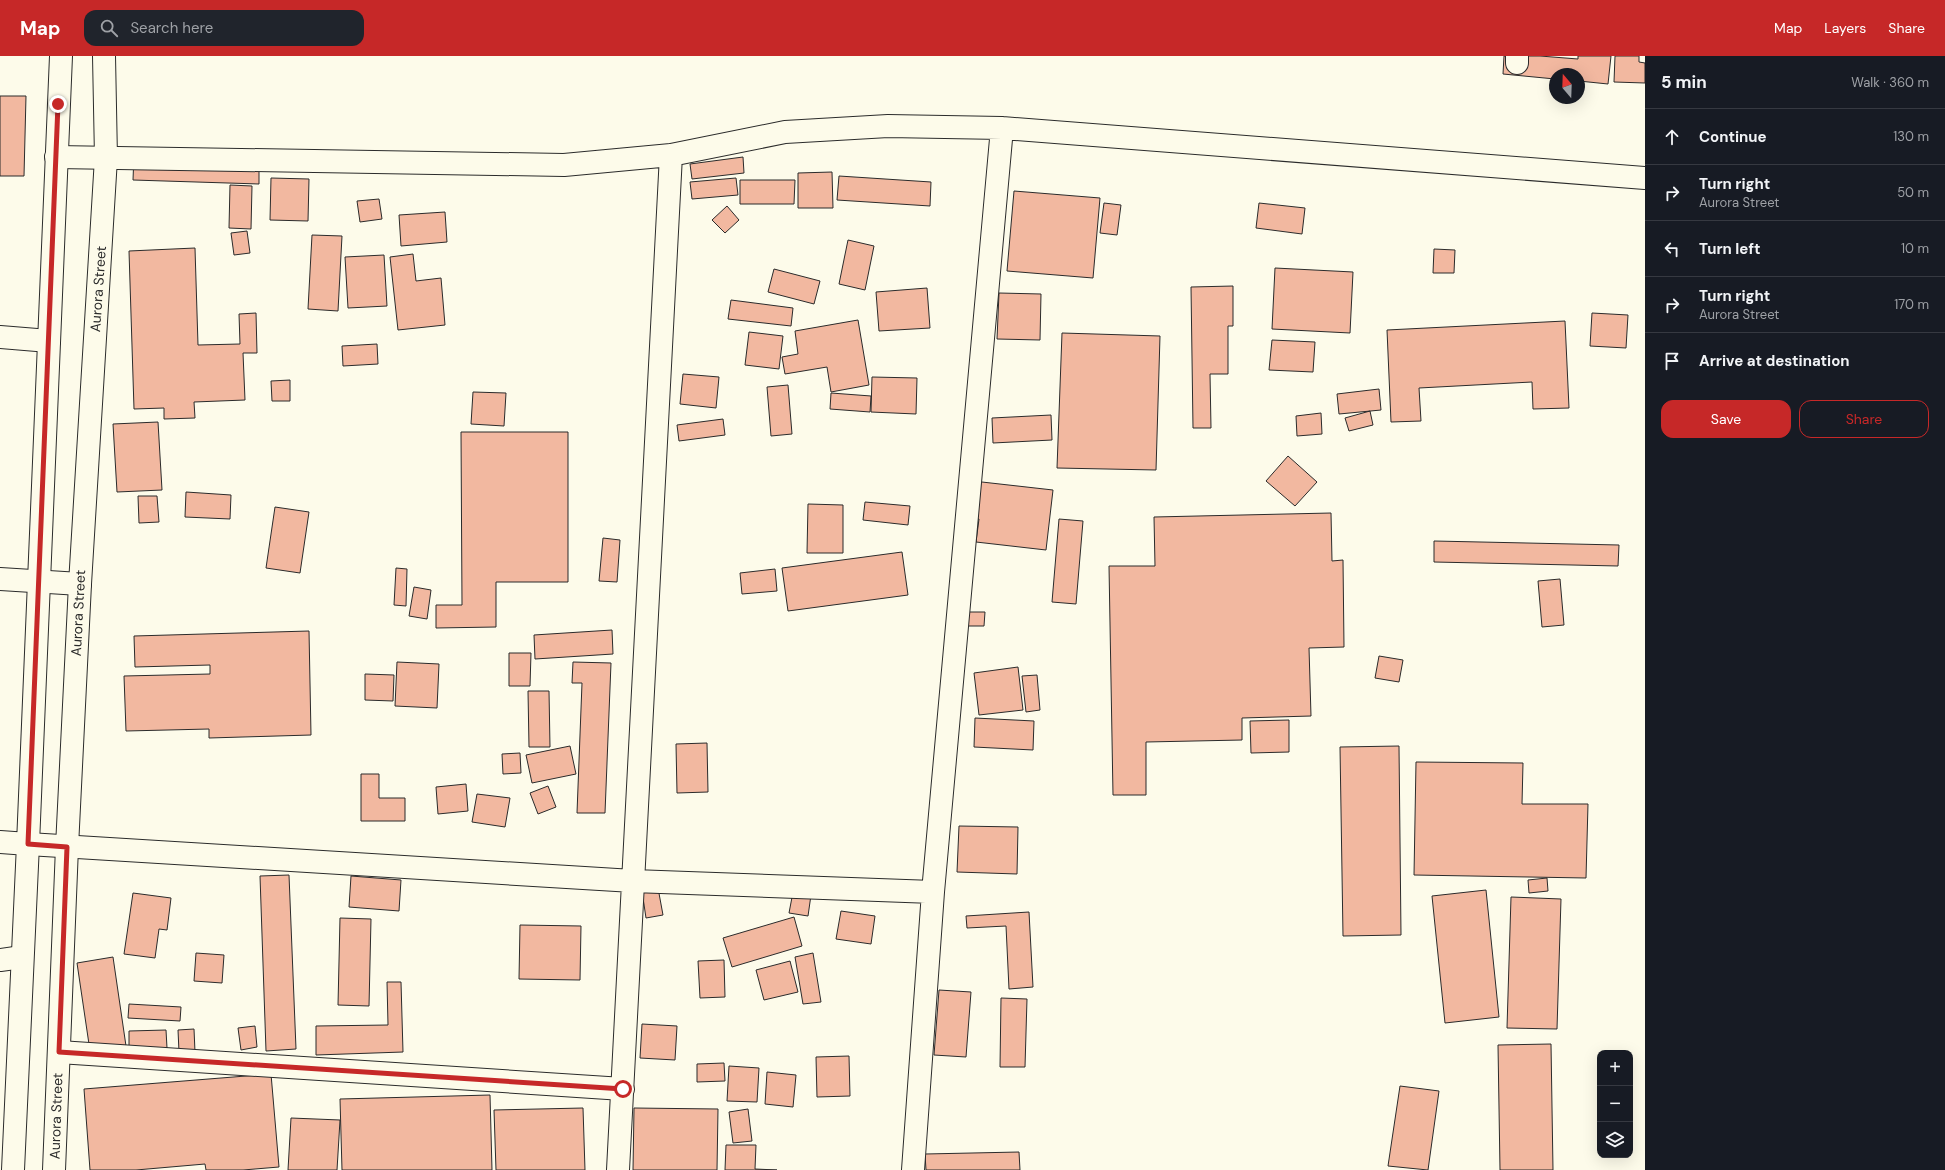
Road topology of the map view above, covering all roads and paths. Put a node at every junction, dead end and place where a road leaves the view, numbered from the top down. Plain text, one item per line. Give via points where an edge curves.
1 (61, 56) edge
2 (104, 56) edge
3 (1002, 128) junction
4 (671, 155) junction
5 (56, 156) junction
6 (106, 158) junction
7 (1645, 178) edge
8 (0, 337) edge
9 (49, 342) junction
10 (0, 579) edge
11 (38, 582) junction
12 (80, 584) junction
13 (0, 842) edge
14 (28, 844) junction
15 (67, 847) junction
16 (633, 880) junction
17 (933, 892) junction
18 (22, 957) junction
19 (0, 960) edge
20 (59, 1052) junction
21 (623, 1089) junction
22 (13, 1170) edge
23 (54, 1170) edge
24 (618, 1170) edge
25 (913, 1170) edge

1 - 5 street
2 - 6 street, Aurora Street
3 - 4 street via 888,126 785,132
3 - 7 street
3 - 17 street
4 - 6 street via 564,165
4 - 16 street
5 - 6 street
5 - 9 street
6 - 12 street, Aurora Street
8 - 9 street
9 - 11 street
10 - 11 street
11 - 12 street
11 - 14 street
12 - 15 street, Aurora Street
13 - 14 street
14 - 15 street
14 - 18 street
15 - 16 street
15 - 20 street, Aurora Street
16 - 17 street
16 - 21 street
17 - 25 street
18 - 19 street
18 - 22 street
20 - 21 street
20 - 23 street, Aurora Street
21 - 24 street

